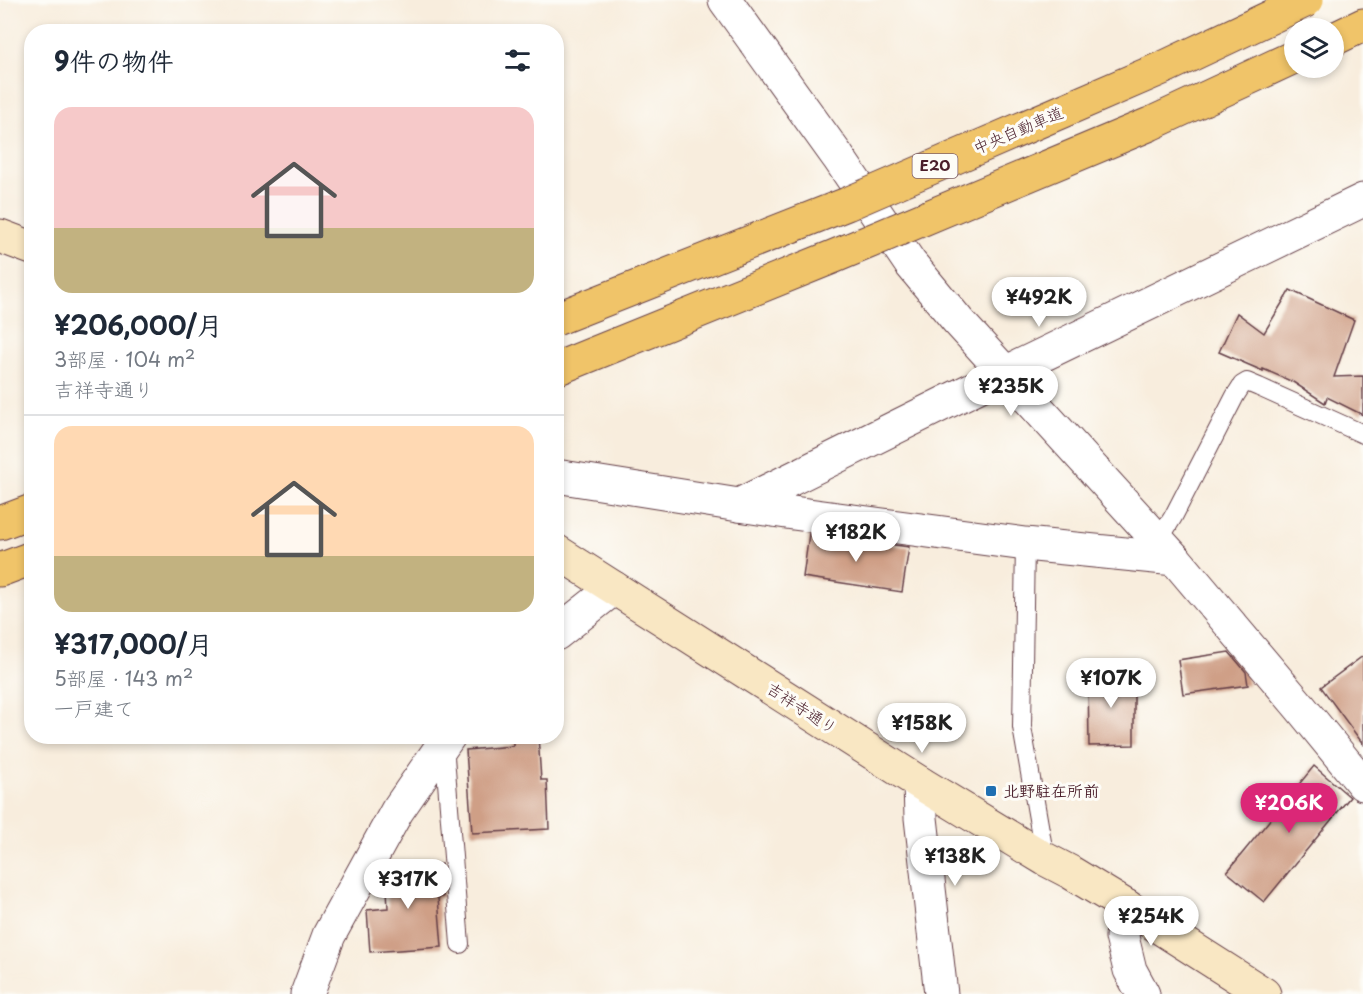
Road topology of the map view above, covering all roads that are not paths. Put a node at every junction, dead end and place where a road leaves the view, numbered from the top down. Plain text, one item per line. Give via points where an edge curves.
1 (725, 0) edge
2 (1307, 0) edge
3 (1363, 25) edge
4 (1344, 34) edge
5 (1284, 62) edge
6 (1363, 200) edge
7 (0, 236) edge
8 (24, 245) edge
9 (564, 316) edge
10 (564, 366) edge
11 (1005, 373) junction
12 (1363, 435) edge
13 (564, 477) edge
14 (739, 505) junction
15 (24, 514) edge
16 (0, 523) edge
17 (1025, 544) junction
18 (1166, 550) junction
19 (564, 555) edge
20 (24, 561) edge
21 (0, 570) edge
22 (614, 588) junction
23 (564, 628) edge
24 (443, 744) edge
25 (446, 744) edge
26 (920, 783) junction
27 (1363, 784) edge
28 (1045, 859) junction
29 (1126, 906) junction
30 (460, 944) dead end
31 (307, 994) edge
32 (941, 994) edge
33 (1143, 994) edge
34 (1263, 994) edge

1 - 11 street via 910,263
2 - 9 highway, 中央自動車道 / E20, bridge via 1167,66 847,204
3 - 4 highway
5 - 10 highway, E20, bridge via 1150,124
6 - 11 street
7 - 8 main road
11 - 14 street
11 - 18 street
12 - 18 lane via 1247,382 1235,396 1173,517
13 - 14 street
14 - 17 street
15 - 16 highway
17 - 18 street
17 - 28 lane via 1022,727
18 - 27 street
19 - 22 main road, 吉祥寺通り
20 - 21 highway
22 - 23 street
22 - 26 main road, 吉祥寺通り
24 - 31 street via 397,811 329,935
25 - 30 lane
26 - 28 main road, 吉祥寺通り
26 - 32 street
28 - 29 main road, 吉祥寺通り
29 - 33 street via 1122,937 1130,970
29 - 34 main road, 吉祥寺通り

